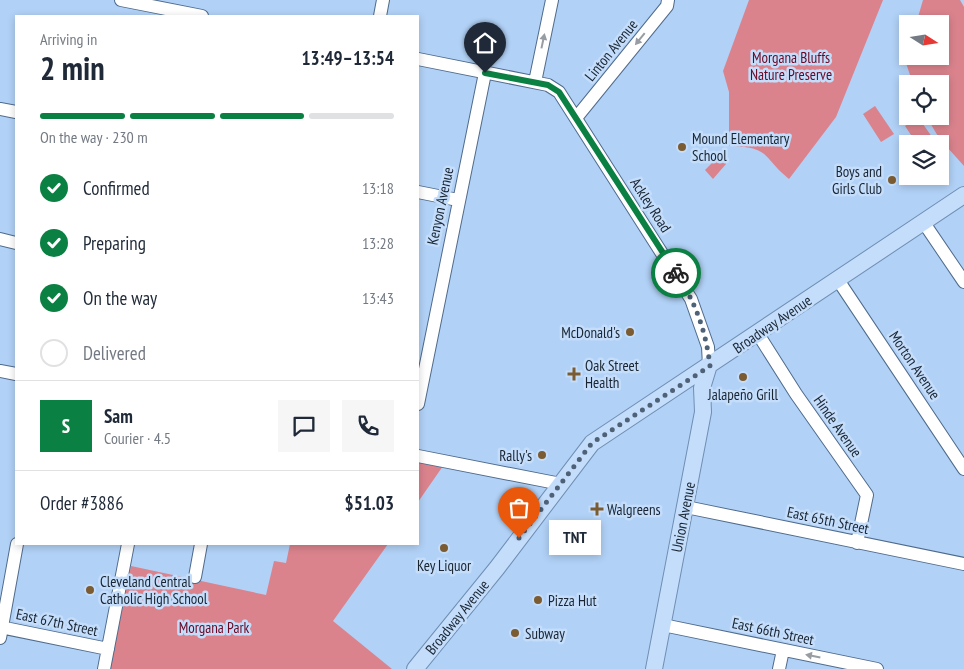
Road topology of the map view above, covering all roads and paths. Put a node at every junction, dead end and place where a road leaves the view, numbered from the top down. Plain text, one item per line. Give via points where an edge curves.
1 (121, 0) edge
2 (383, 0) edge
3 (552, 0) edge
4 (668, 0) edge
5 (197, 15) edge
6 (380, 15) edge
7 (419, 59) edge
8 (485, 73) junction
9 (534, 82) junction
10 (0, 109) edge
11 (15, 112) edge
12 (576, 118) junction
13 (419, 192) edge
14 (964, 195) edge
15 (458, 200) junction
16 (924, 223) junction
17 (0, 240) edge
18 (15, 243) edge
19 (838, 280) junction
20 (964, 282) edge
21 (758, 334) junction
22 (710, 366) junction
23 (0, 371) edge
24 (15, 374) edge
25 (419, 399) edge
26 (419, 456) edge
27 (964, 469) edge
28 (561, 484) junction
29 (686, 507) junction
30 (857, 543) junction
31 (16, 545) edge
32 (128, 545) edge
33 (201, 545) edge
34 (964, 564) edge
35 (195, 577) dead end
36 (663, 625) junction
37 (1, 631) edge
38 (108, 649) junction
39 (783, 650) junction
40 (104, 669) edge
41 (415, 669) edge
42 (654, 669) edge
43 (779, 669) edge
44 (877, 669) edge

1 - 5 street
2 - 6 street
9 -> 3 street
4 -> 12 street, Linton Avenue via 667,6
7 - 8 street, Ackley Road
8 - 9 street, Ackley Road
8 - 15 street, Kenyon Avenue
9 - 12 street, Ackley Road via 559,92
10 - 11 street
12 - 22 street, Ackley Road via 688,292 698,313
13 - 15 street
14 - 16 main road, Broadway Avenue
15 - 25 street, Kenyon Avenue
16 - 19 main road, Broadway Avenue
16 - 20 street
17 - 18 street
19 - 21 main road, Broadway Avenue
19 - 27 street, Morton Avenue
21 - 22 main road, Broadway Avenue
21 - 30 street, Hinde Avenue via 867,495
22 - 28 main road, Broadway Avenue via 592,443
22 - 29 main road, Union Avenue via 702,388 704,412
23 - 24 street
26 - 28 street
28 - 41 main road, Broadway Avenue
29 - 30 street, East 65th Street
29 - 36 main road, Union Avenue
30 - 34 street, East 65th Street
31 - 37 street
32 - 38 street
33 - 35 street
36 - 39 street, East 66th Street
36 - 42 main road, Union Avenue
37 - 38 street, East 67th Street
38 - 40 street
39 - 43 street
44 -> 39 street, East 66th Street

